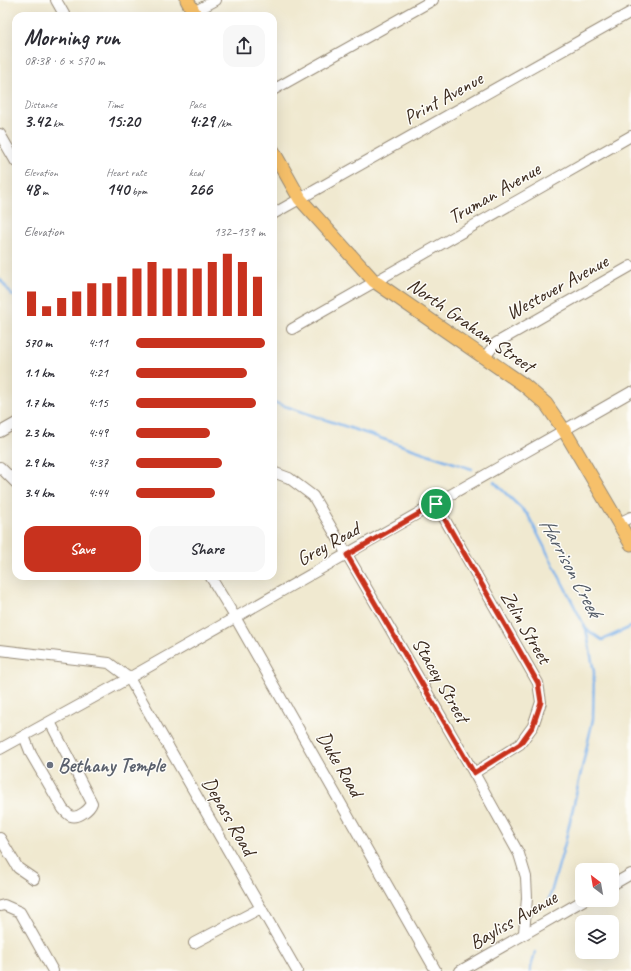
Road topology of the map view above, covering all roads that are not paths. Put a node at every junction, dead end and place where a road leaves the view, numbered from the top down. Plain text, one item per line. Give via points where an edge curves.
1 (56, 0) edge
2 (187, 0) edge
3 (216, 0) edge
4 (433, 0) edge
5 (63, 12) edge
6 (194, 12) edge
7 (198, 12) edge
8 (631, 12) edge
9 (277, 88) edge
10 (0, 134) edge
11 (631, 136) edge
12 (12, 155) edge
13 (277, 158) edge
14 (300, 199) junction
15 (277, 212) edge
16 (631, 266) edge
17 (374, 281) junction
18 (292, 328) dead end
19 (484, 358) junction
20 (631, 392) edge
21 (12, 425) edge
22 (564, 430) junction
23 (0, 432) edge
24 (0, 467) edge
25 (277, 474) edge
26 (12, 479) edge
27 (436, 504) junction
28 (631, 517) edge
29 (619, 523) junction
30 (631, 544) edge
31 (347, 555) junction
32 (212, 580) edge
33 (235, 617) junction
34 (0, 650) edge
35 (129, 678) junction
36 (50, 722) junction
37 (24, 736) junction
38 (0, 749) edge
39 (474, 773) junction
40 (0, 838) edge
41 (631, 874) edge
42 (34, 879) dead end
43 (619, 880) edge
44 (575, 905) edge
45 (0, 906) edge
46 (261, 908) junction
47 (524, 933) junction
48 (194, 943) dead end
49 (53, 971) edge
50 (297, 971) edge
51 (436, 971) edge
52 (460, 971) edge

1 - 5 street
2 - 6 main road
3 - 7 street
4 - 9 street
8 - 14 street, Print Avenue
10 - 12 street
11 - 17 street, Truman Avenue
13 - 14 main road, North Graham Street
14 - 15 street, Print Avenue
14 - 17 main road, North Graham Street
16 - 19 street, Westover Avenue via 496,343
17 - 18 street, Truman Avenue
17 - 19 main road, North Graham Street
19 - 22 main road, North Graham Street via 524,384 546,404
20 - 22 street, Grey Road
21 - 23 street
22 - 27 street, Grey Road
22 - 29 main road, North Graham Street
24 - 26 street
25 - 31 street, Stacey Street via 289,478 313,496
27 - 31 street, Grey Road
27 - 39 street, Zelin Street via 538,683 541,702 533,726 520,744
28 - 29 street
29 - 30 main road, North Graham Street
31 - 33 street, Grey Road
31 - 39 street, Stacey Street
32 - 33 street, Duke Road
33 - 35 street, Grey Road
33 - 51 street, Duke Road
34 - 35 street via 109,663
35 - 36 street, Grey Road
35 - 46 street, Depass Road
36 - 37 street, Grey Road
36 - 37 street via 92,802 90,808 76,816 70,816 63,809 31,754
37 - 38 street, Grey Road
39 - 47 street, Stacey Street via 519,854 526,876
40 - 42 street via 18,868
41 - 43 street
44 - 47 street, Bayliss Avenue
45 - 49 street via 4,905 20,912
46 - 48 street
46 - 50 street, Depass Road
47 - 52 street, Bayliss Avenue

